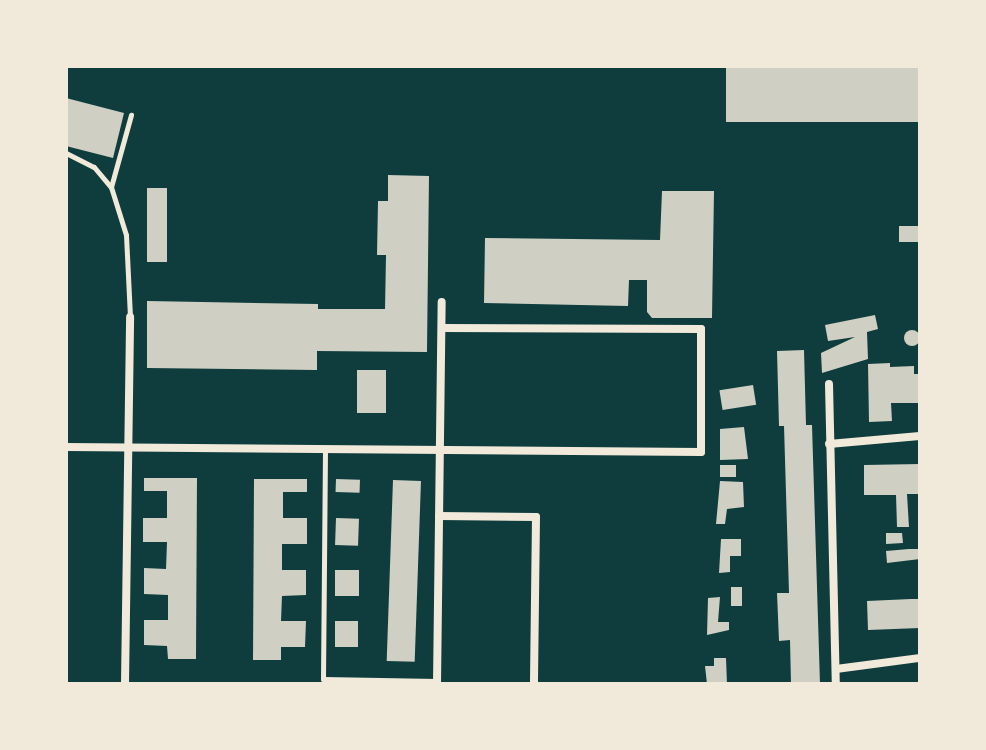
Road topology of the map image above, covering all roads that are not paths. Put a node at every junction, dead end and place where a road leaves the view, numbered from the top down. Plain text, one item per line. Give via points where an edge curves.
1 (131, 115) dead end
2 (66, 153) edge
3 (111, 187) junction
4 (442, 302) dead end
5 (130, 317) joint
6 (442, 328) junction
7 (829, 384) dead end
8 (920, 436) edge
9 (829, 444) junction
10 (66, 447) edge
11 (127, 448) junction
12 (440, 448) junction
13 (325, 449) junction
14 (439, 516) junction
15 (920, 658) edge
16 (836, 669) junction
17 (437, 682) edge
18 (125, 684) edge
19 (534, 684) edge
20 (836, 684) edge

1 - 3 lane
2 - 3 lane via 94,167
3 - 5 lane via 126,235
4 - 6 street
5 - 11 street
6 - 12 street
6 - 12 street via 701,329 701,452
7 - 9 street
8 - 9 street
9 - 16 street
10 - 11 street
11 - 13 street
11 - 18 street
12 - 13 street
12 - 14 street
13 - 17 lane via 323,679
14 - 17 street
14 - 19 street via 536,517
15 - 16 street
16 - 20 street

